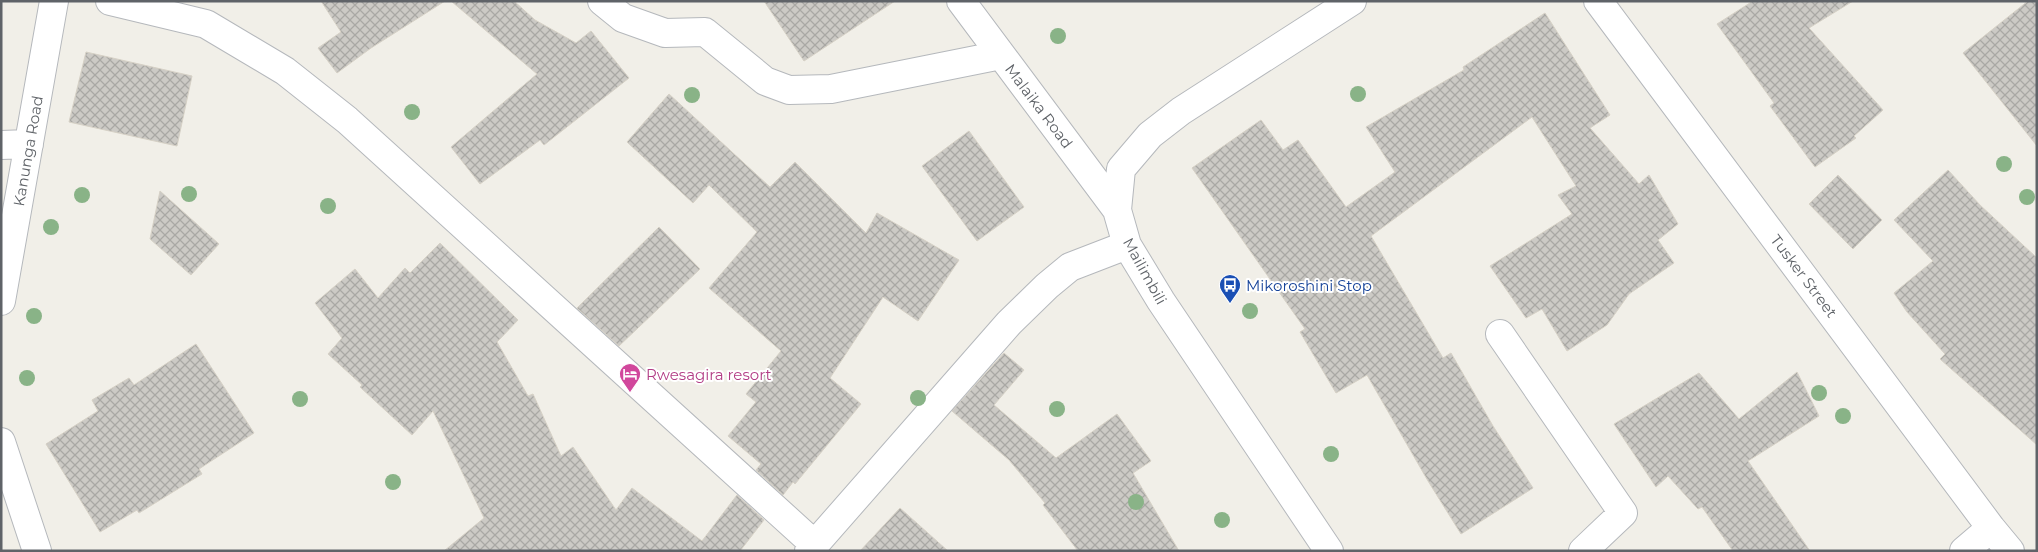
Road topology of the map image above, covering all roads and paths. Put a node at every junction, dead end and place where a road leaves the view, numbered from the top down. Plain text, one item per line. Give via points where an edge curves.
1 (54, 1) edge
2 (110, 1) edge
3 (602, 1) edge
4 (961, 1) edge
5 (1352, 1) edge
6 (1598, 1) edge
7 (1001, 55) junction
8 (29, 144) junction
9 (1, 145) edge
10 (1117, 210) junction
11 (1127, 245) junction
12 (1, 301) edge
13 (1500, 334) dead end
14 (1, 442) edge
15 (1992, 528) junction
16 (812, 548) edge
17 (37, 551) edge
18 (1329, 551) edge
19 (1583, 551) edge
20 (1964, 551) edge
21 (2010, 551) edge

1 - 8 street, Kanunga Road
2 - 16 street via 206,24 285,72 347,120
3 - 7 street via 623,18 665,33 705,32 765,81 789,90 831,89
4 - 7 street, Malaika Road
5 - 10 street, Mailimbili via 1181,111 1150,135 1121,169
6 - 15 street, Tusker Street
7 - 10 street, Malaika Road
8 - 9 street
8 - 12 street, Kanunga Road
10 - 11 street, Mailimbili
11 - 16 street via 1070,267 1046,286
11 - 18 street, Mailimbili via 1161,302
13 - 19 street via 1623,513
14 - 17 street
15 - 20 street
15 - 21 street, Tusker Street

